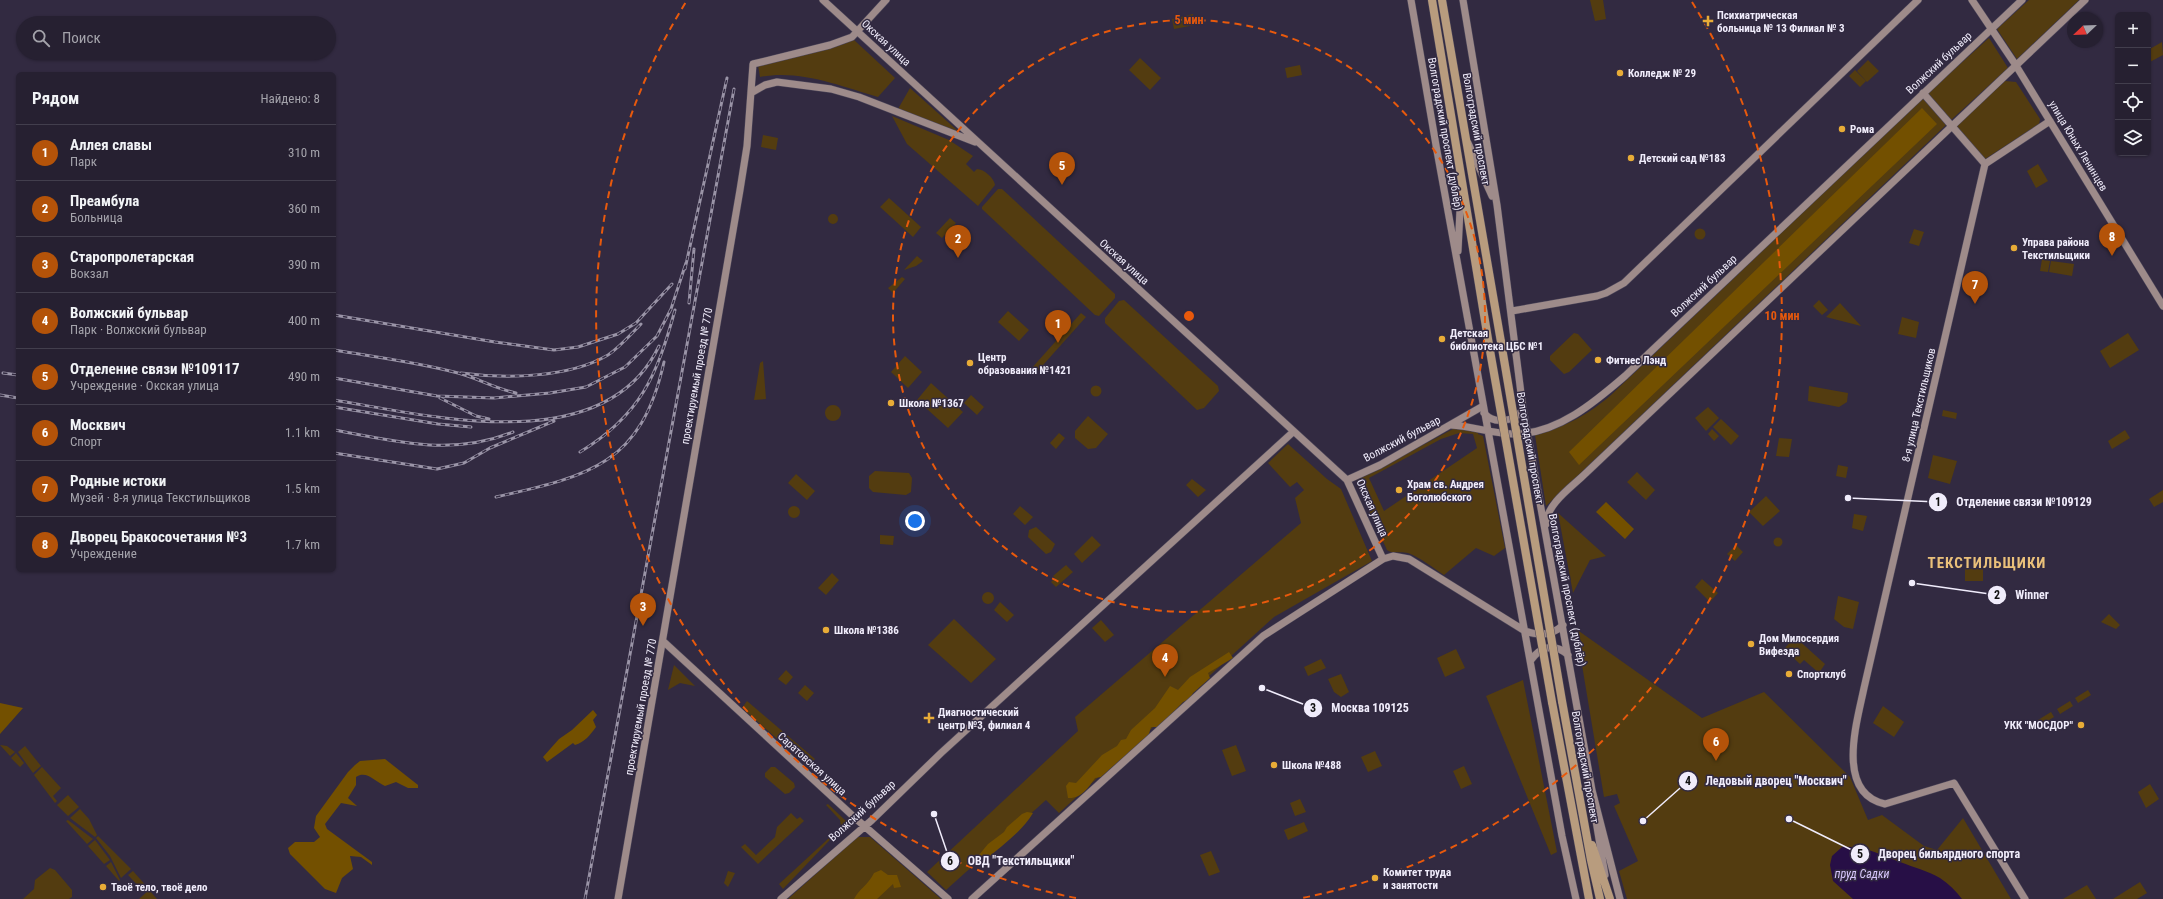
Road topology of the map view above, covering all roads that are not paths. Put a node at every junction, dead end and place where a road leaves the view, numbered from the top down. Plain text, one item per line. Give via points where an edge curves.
1 (823, 0) edge
2 (886, 0) edge
3 (1411, 0) edge
4 (1432, 0) edge
5 (1442, 0) edge
6 (1463, 0) edge
7 (1918, 0) edge
8 (1972, 0) edge
9 (2022, 0) edge
10 (2085, 0) edge
11 (1991, 29) junction
12 (858, 32) junction
13 (2015, 64) junction
14 (752, 93) junction
15 (1923, 93) junction
16 (2050, 121) junction
17 (1952, 125) junction
18 (1465, 137) junction
19 (978, 143) junction
20 (1985, 164) junction
21 (1461, 174) junction
22 (1497, 211) junction
23 (1458, 271) junction
24 (2163, 306) edge
25 (1512, 311) junction
26 (1484, 409) junction
27 (1523, 409) junction
28 (1451, 425) junction
29 (1488, 430) junction
30 (1294, 432) junction
31 (1527, 432) junction
32 (1348, 480) junction
33 (1545, 532) junction
34 (1383, 559) junction
35 (1563, 625) junction
36 (1525, 631) junction
37 (664, 642) junction
38 (1568, 655) junction
39 (1530, 660) junction
40 (1592, 790) junction
41 (1583, 818) junction
42 (865, 825) junction
43 (1610, 898) edge
44 (618, 899) edge
45 (781, 899) edge
46 (948, 899) edge
47 (972, 899) edge
48 (1576, 899) edge
49 (1589, 899) edge
50 (1600, 899) edge
51 (1620, 899) edge
52 (2025, 899) edge

1 - 12 main road, Окская улица
2 - 12 main road
3 - 23 main road, Волгоградский проспект (дублёр)
4 - 21 main road, Волгоградский проспект
5 - 18 main road, Волгоградский проспект
6 - 22 main road, Волгоградский проспект (дублёр)
7 - 25 main road via 1624,283 1606,294
8 - 11 main road, улица Юных Ленинцев
9 - 11 main road, Волжский бульвар
10 - 13 main road
11 - 13 main road, улица Юных Ленинцев
11 - 15 main road, Волжский бульвар
12 - 14 main road, проектируемый проезд № 770 via 840,43 753,64
12 - 19 main road, Окская улица
13 - 16 main road, улица Юных Ленинцев
13 - 17 main road
14 - 19 main road via 765,85 777,82 831,89 859,97
14 - 37 main road, проектируемый проезд № 770 via 742,183
15 - 17 main road
15 - 31 main road, Волжский бульвар via 1606,393 1567,418 1542,429
16 - 20 main road
16 - 24 main road, улица Юных Ленинцев
17 - 20 main road
17 - 33 main road via 1555,503 1546,518
18 - 22 main road, Волгоградский проспект (дублёр) via 1485,177
18 - 41 main road, Волгоградский проспект, bridge
19 - 30 main road, Окская улица
20 - 52 main road, 8-я улица Текстильщиков via 1862,701 1853,758 1855,776 1860,786 1876,800 1885,804 1954,782
21 - 23 main road, Волгоградский проспект (дублёр)
21 - 49 main road, Волгоградский проспект, bridge via 1552,702
22 - 25 main road, Волгоградский проспект (дублёр)
23 - 26 main road, Волгоградский проспект (дублёр)
25 - 27 main road, Волгоградский проспект (дублёр)
26 - 27 main road via 1493,420 1508,420 1517,416
26 - 28 main road
26 - 29 main road, Волгоградский проспект (дублёр)
27 - 31 main road, Волгоградский проспект (дублёр)
28 - 29 main road, Волжский бульвар
28 - 32 main road, Волжский бульвар
29 - 31 main road, Волжский бульвар
29 - 36 main road, Волгоградский проспект (дублёр)
30 - 32 main road, Окская улица
30 - 42 main road, Волжский бульвар
31 - 33 main road, Волгоградский проспект (дублёр)
32 - 34 main road, Окская улица
33 - 35 main road, Волгоградский проспект (дублёр)
34 - 36 main road via 1394,556 1409,559
34 - 47 main road via 1263,636
35 - 36 main road via 1553,632 1543,634
35 - 38 main road, Волгоградский проспект (дублёр)
36 - 39 main road, Волгоградский проспект (дублёр)
37 - 42 main road, Саратовская улица
37 - 44 main road, проектируемый проезд № 770
38 - 39 main road via 1558,647 1549,647 1540,650
38 - 40 main road, Волгоградский проспект (дублёр)
39 - 48 main road, Волгоградский проспект (дублёр)
40 - 43 main road via 1596,828
40 - 51 main road, Волгоградский проспект (дублёр)
41 - 43 main road
41 - 50 main road, Волгоградский проспект
42 - 45 main road, Волжский бульвар
42 - 46 main road, Саратовская улица

